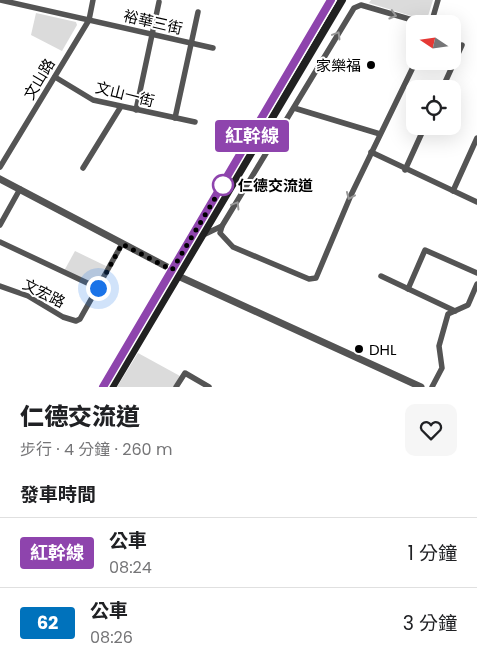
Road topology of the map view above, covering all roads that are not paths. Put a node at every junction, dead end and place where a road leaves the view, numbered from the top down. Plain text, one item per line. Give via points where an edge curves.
1 (0, 0) edge
2 (93, 0) edge
3 (331, 0) edge
4 (342, 0) edge
5 (438, 0) edge
6 (159, 2) dead end
7 (198, 12) dead end
8 (434, 15) edge
9 (406, 18) edge
10 (89, 20) junction
11 (152, 34) junction
12 (191, 43) junction
13 (462, 45) dead end
14 (213, 48) dead end
15 (412, 70) edge
16 (55, 77) junction
17 (446, 80) edge
18 (120, 108) junction
19 (294, 108) junction
20 (136, 110) junction
21 (175, 118) junction
22 (195, 122) dead end
23 (380, 134) junction
24 (421, 135) edge
25 (477, 138) edge
26 (371, 152) junction
27 (0, 167) edge
28 (84, 168) dead end
29 (405, 170) junction
30 (0, 179) edge
31 (20, 189) junction
32 (453, 191) junction
33 (477, 202) edge
34 (0, 225) edge
35 (222, 226) junction
36 (201, 236) junction
37 (0, 242) edge
38 (122, 244) junction
39 (175, 273) junction
40 (477, 273) edge
41 (380, 276) dead end
42 (477, 284) edge
43 (0, 286) edge
44 (98, 288) junction
45 (408, 289) junction
46 (455, 311) junction
47 (103, 387) edge
48 (112, 387) edge
49 (176, 387) edge
50 (209, 387) edge
51 (421, 387) edge
52 (432, 387) edge

1 - 10 street, 裕華三街
2 - 10 street, 文山路
3 - 39 main road
4 - 36 main road
5 - 8 street
6 - 11 street
7 - 12 street
19 -> 9 street via 354,8 361,5
10 - 11 street, 裕華三街
10 - 16 street, 文山路
11 - 12 street, 裕華三街
11 - 20 street
12 - 14 street, 裕華三街
12 - 21 street
13 - 17 street
15 - 23 street
16 - 18 street, 文山一街 via 93,100
16 - 27 street, 文山路
18 - 20 street, 文山一街
18 - 28 street
19 - 23 street
35 -> 19 street
20 - 21 street, 文山一街
21 - 22 street, 文山一街
23 - 26 street
24 - 29 street
25 - 32 street
26 - 29 street
26 -> 35 street via 316,278 309,279 233,247 220,233
29 - 32 street
30 - 31 street
31 - 34 street
31 - 38 street
32 - 33 street
35 - 36 street
36 - 39 main road
37 - 44 street
38 - 39 street
38 - 44 street, 文宏路
39 - 47 main road
39 - 48 main road
39 - 51 street
40 - 45 street via 425,250
41 - 45 street
42 - 46 street via 468,305
43 - 44 street, 文宏路 via 28,296 76,321
45 - 46 street
46 - 52 street via 448,314 445,323 439,346 442,368
49 - 50 street via 185,373

